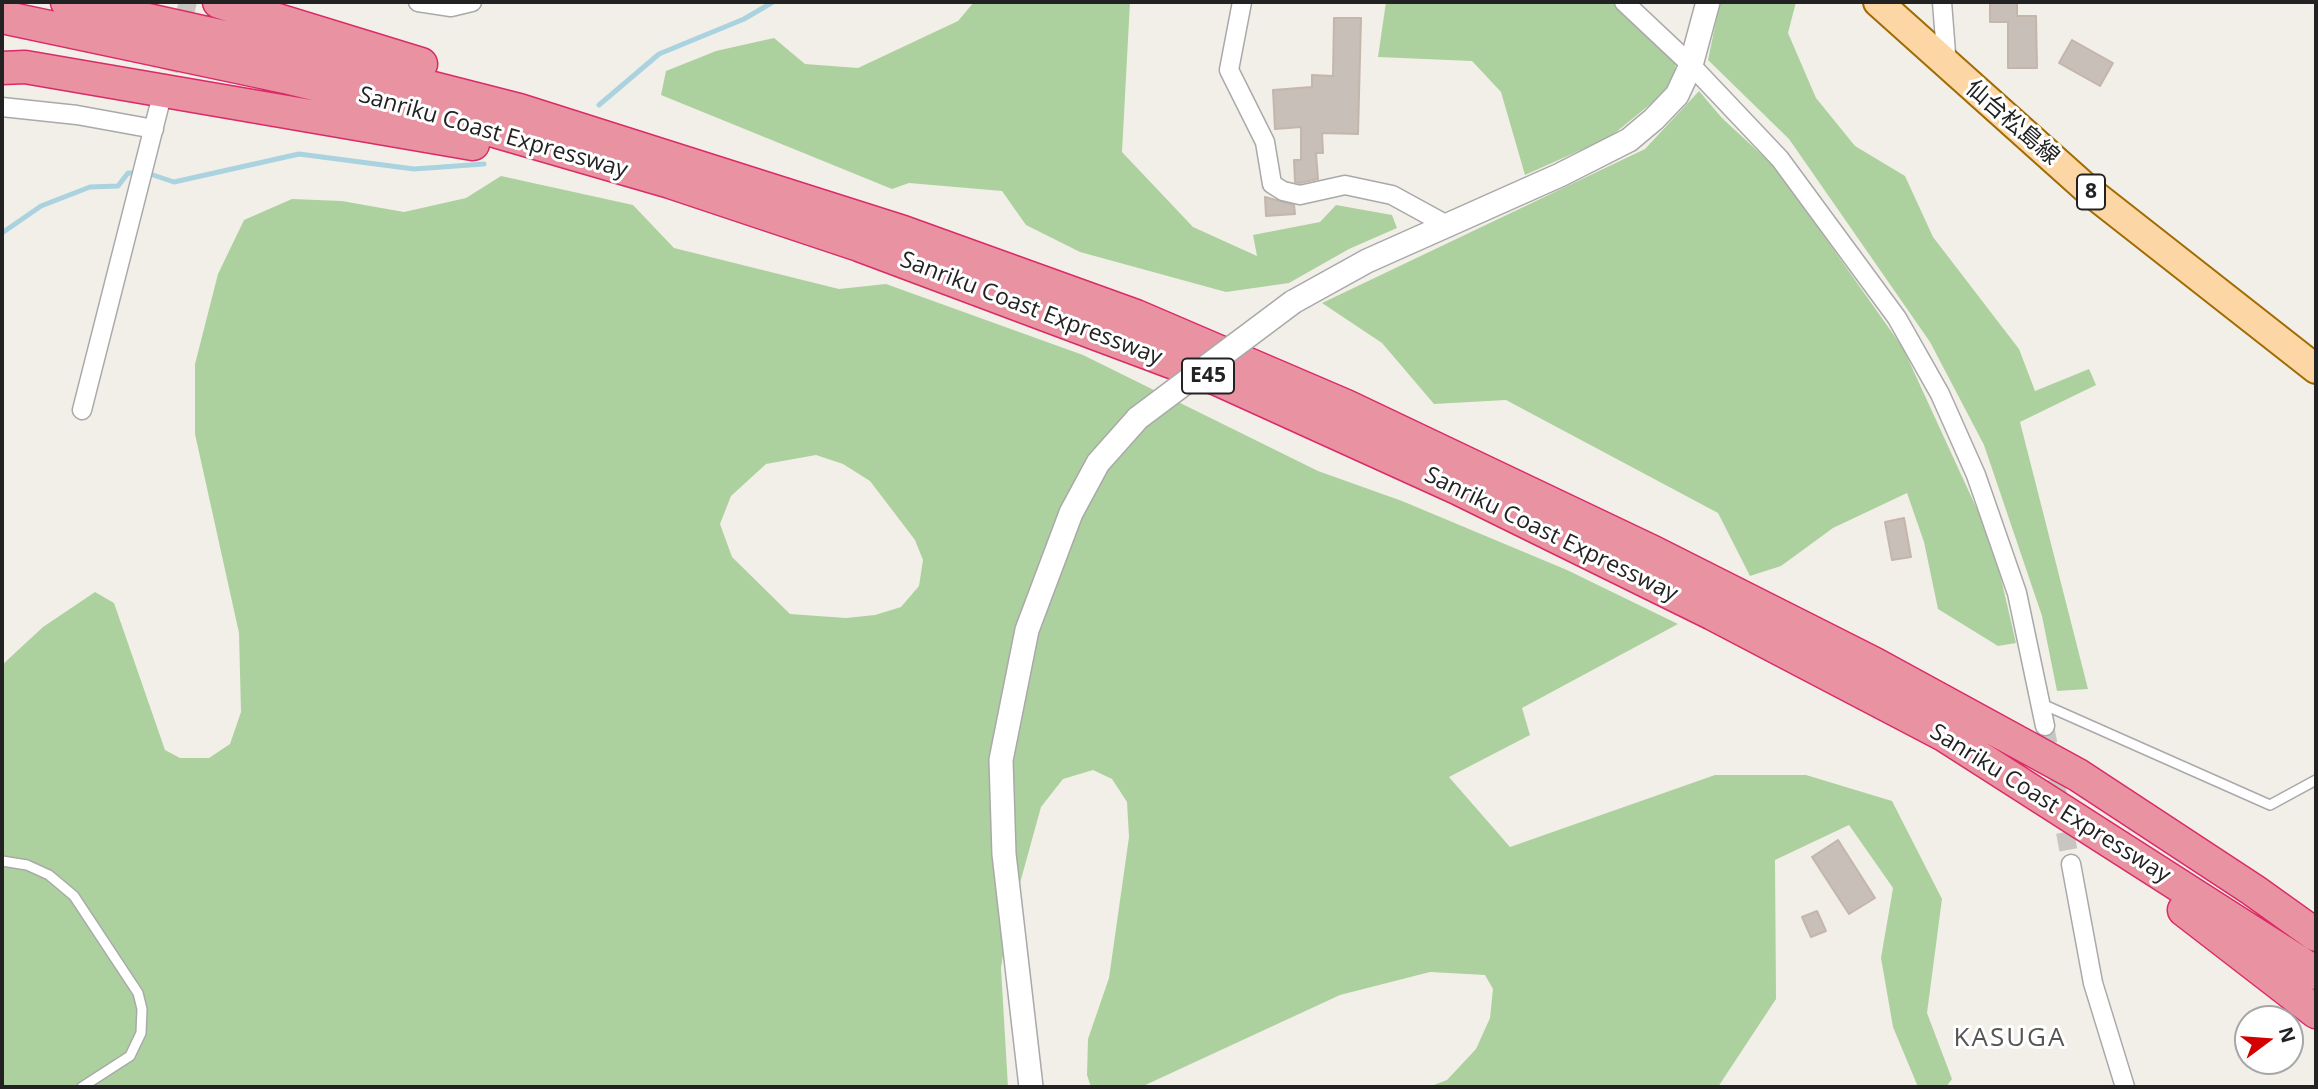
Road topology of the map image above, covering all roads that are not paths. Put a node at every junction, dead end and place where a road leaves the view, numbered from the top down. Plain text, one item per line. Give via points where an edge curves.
1 (67, 2) edge
2 (219, 2) edge
3 (418, 2) edge
4 (472, 2) edge
5 (1242, 2) edge
6 (1624, 2) edge
7 (1708, 2) edge
8 (1878, 2) edge
9 (1942, 2) edge
10 (2, 18) edge
11 (1691, 65) junction
12 (1947, 66) junction
13 (2, 68) edge
14 (160, 103) tunnel mouth
15 (2, 107) edge
16 (154, 129) junction
17 (671, 169) junction
18 (1445, 224) junction
19 (2316, 369) edge
20 (82, 411) dead end
21 (2040, 703) junction
22 (2045, 726) tunnel mouth
23 (2316, 780) edge
24 (2090, 828) junction
25 (2, 861) edge
26 (2071, 864) tunnel mouth
27 (2253, 890) junction
28 (2316, 926) edge
29 (2316, 936) edge
30 (2316, 973) edge
31 (2316, 1012) edge
32 (82, 1087) edge
33 (1031, 1087) edge
34 (2125, 1087) edge

1 - 17 highway, Sanriku Coast Expressway / E45 via 412,81
2 - 17 highway via 505,90
3 - 4 street via 451,7
5 - 18 street via 1229,70 1265,142 1272,184 1300,195 1345,185 1392,195
6 - 11 street
7 - 11 street
8 - 12 main road, 仙台松島線 / 8
9 - 12 street
10 - 17 highway, Sanriku Coast Expressway / E45 via 285,77
11 - 18 street via 1677,94 1629,140
11 - 21 street via 1780,159 1898,318 1940,394 1976,475 2017,593
12 - 19 main road, 仙台松島線 / 8 via 2088,190
13 - 17 highway via 25,67
14 - 16 street
15 - 16 street
16 - 20 street
17 - 24 highway, Sanriku Coast Expressway / E45 via 1217,379 1457,488 1944,735
17 - 27 highway, Sanriku Coast Expressway / E45 via 903,232 1136,316 1346,406 1873,663 2078,775
18 - 33 street, bridge via 1293,302 1138,418 1098,463 1071,513 1027,629 1001,760 1004,854
21 - 22 street
21 - 23 lane via 2270,805
24 - 30 highway, Sanriku Coast Expressway / E45
24 - 31 highway via 2169,899
25 - 32 lane via 49,875 74,896 138,993 141,1034 130,1056
26 - 34 street via 2093,983
27 - 28 highway
27 - 29 highway, Sanriku Coast Expressway / E45

